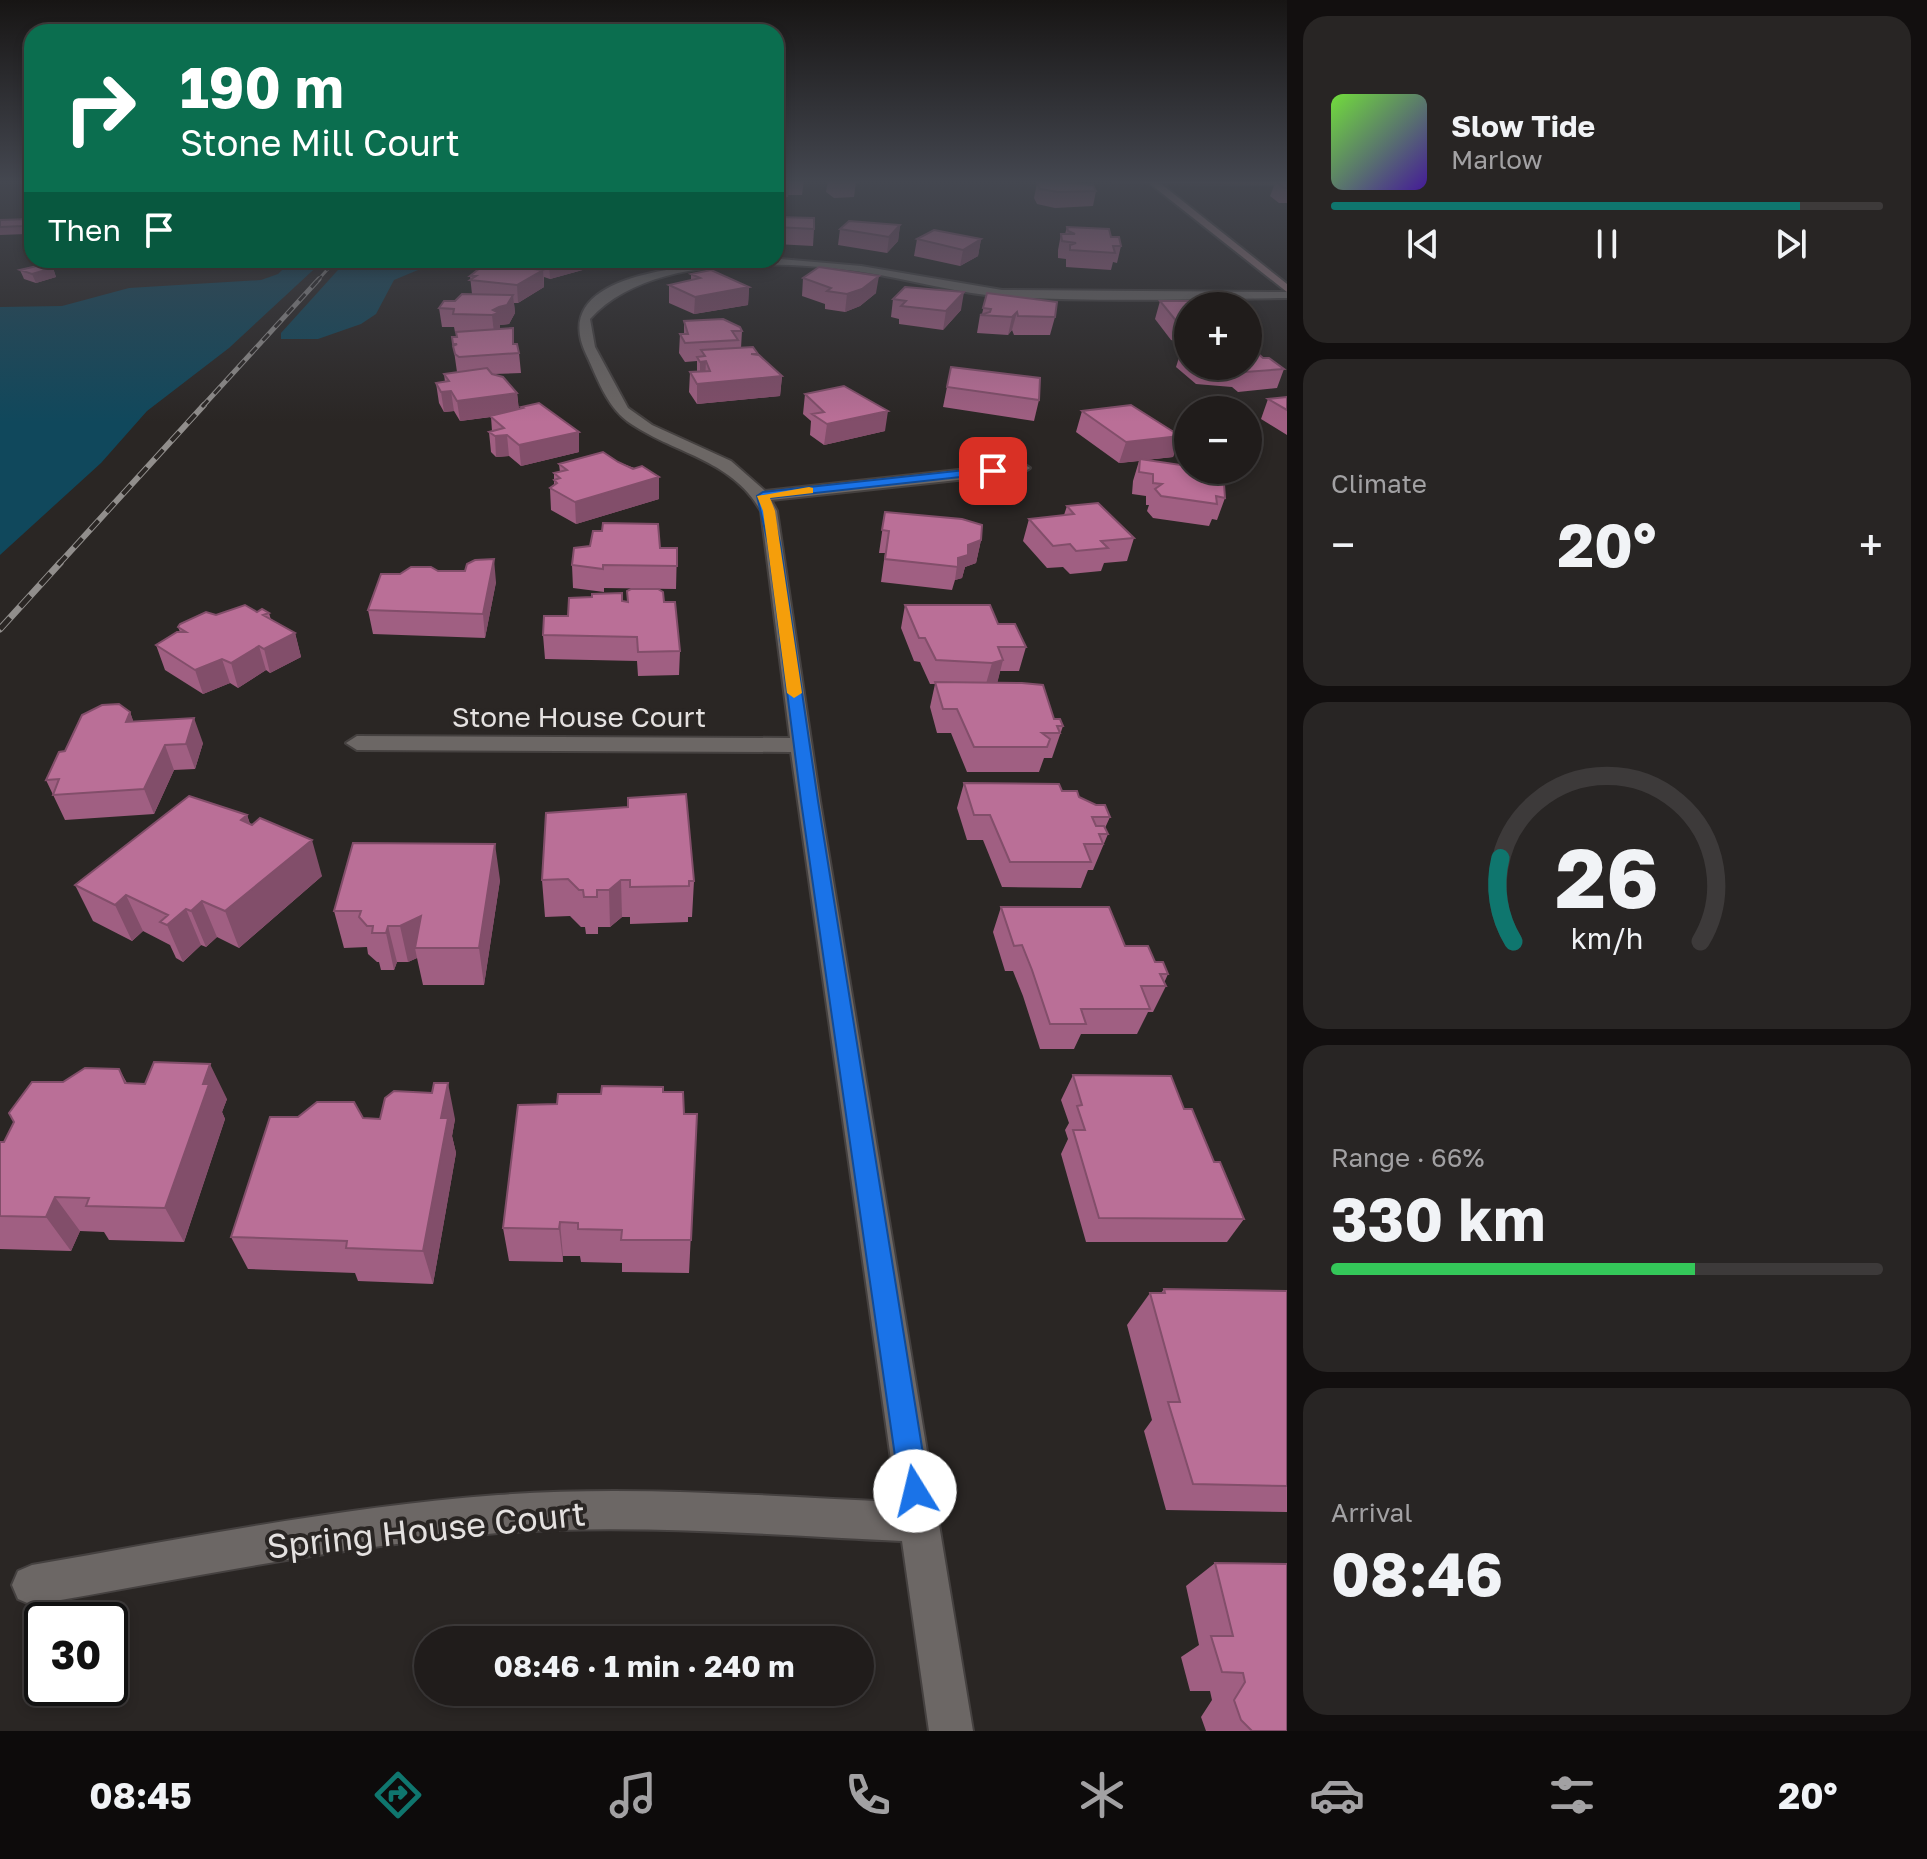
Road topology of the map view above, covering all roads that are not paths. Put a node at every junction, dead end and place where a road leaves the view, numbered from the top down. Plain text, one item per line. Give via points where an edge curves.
1 (1252, 261) edge
2 (784, 264) edge
3 (724, 268) edge
4 (1287, 289) edge
5 (1287, 295) edge
6 (1022, 468) dead end
7 (763, 496) junction
8 (357, 743) dead end
9 (801, 745) junction
10 (919, 1522) junction
11 (32, 1585) dead end
12 (951, 1731) edge

1 - 4 street
2 - 5 street via 843,266 1003,293
3 - 7 street via 630,284 596,303 584,318 583,335 621,407 647,427 720,461
6 - 7 street
7 - 9 street
8 - 9 street, Stone House Court
9 - 10 street
10 - 11 street, Spring House Court via 607,1509 499,1514 284,1542
10 - 12 street

